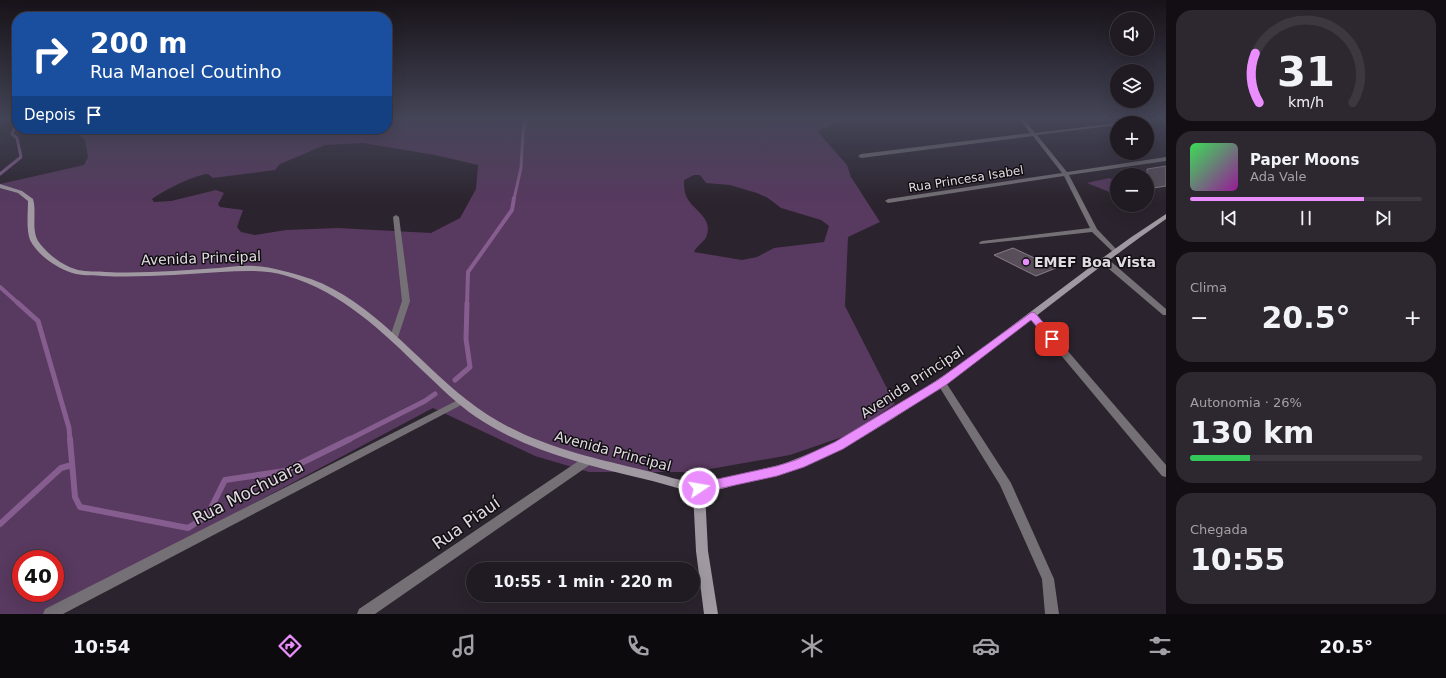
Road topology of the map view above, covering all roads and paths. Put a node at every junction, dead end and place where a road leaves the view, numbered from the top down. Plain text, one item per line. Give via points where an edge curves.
1 (938, 147) edge
2 (1044, 147) edge
3 (861, 156) dead end
4 (1166, 159) edge
5 (1066, 175) junction
6 (0, 186) edge
7 (888, 202) dead end
8 (396, 217) dead end
9 (1164, 219) edge
10 (1094, 230) junction
11 (982, 243) dead end
12 (1116, 252) junction
13 (1105, 261) junction
14 (1166, 313) edge
15 (1032, 315) junction
16 (394, 337) junction
17 (942, 383) junction
18 (462, 401) junction
19 (586, 461) junction
20 (1166, 473) edge
21 (699, 488) junction
22 (50, 614) edge
23 (364, 614) edge
24 (711, 614) edge
25 (1052, 614) edge

1 - 3 street
2 - 5 street
4 - 5 street, Rua Princesa Isabel
5 - 7 street, Rua Princesa Isabel
5 - 10 street
6 - 16 street, Avenida Principal via 20,192 31,200 34,240 46,255 67,269 104,274 254,268 283,271 326,288 365,313
8 - 16 street via 406,301
9 - 12 street, Avenida Principal
10 - 11 street
10 - 12 street
12 - 13 street, Avenida Principal
13 - 14 street
13 - 15 street, Avenida Principal
15 - 17 street, Avenida Principal
15 - 20 street
16 - 18 street, Avenida Principal
17 - 21 street, Avenida Principal via 839,446 800,464
17 - 25 street via 1005,483 1048,579
18 - 19 street, Avenida Principal via 512,434
18 - 22 street, Rua Mochuara
19 - 21 street, Avenida Principal
19 - 23 street, Rua Piauí
21 - 24 street via 701,559

